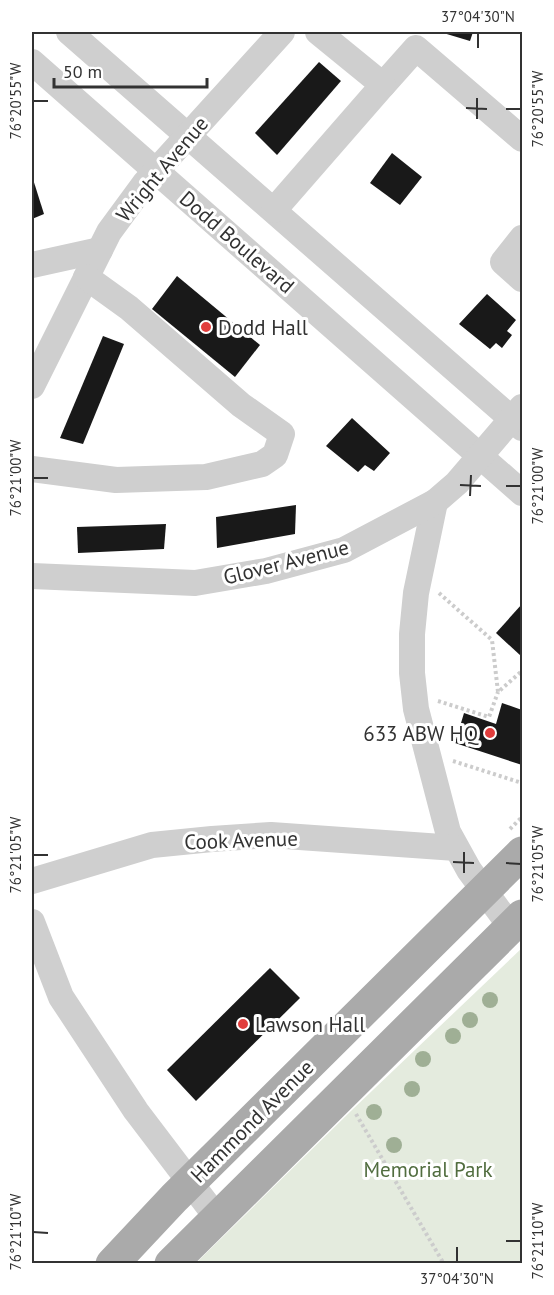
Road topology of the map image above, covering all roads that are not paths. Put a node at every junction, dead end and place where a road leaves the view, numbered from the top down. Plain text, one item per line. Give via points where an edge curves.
1 (282, 32) edge
2 (318, 32) edge
3 (73, 33) edge
4 (32, 62) edge
5 (383, 85) junction
6 (190, 136) junction
7 (522, 139) edge
8 (156, 172) junction
9 (274, 210) junction
10 (522, 238) edge
11 (100, 250) junction
12 (32, 265) edge
13 (87, 277) junction
14 (522, 279) edge
15 (32, 386) edge
16 (519, 417) edge
17 (480, 456) junction
18 (32, 469) edge
19 (522, 493) edge
20 (435, 502) junction
21 (32, 576) edge
22 (456, 848) junction
23 (522, 853) edge
24 (32, 881) edge
25 (484, 891) junction
26 (517, 921) edge
27 (32, 922) edge
28 (190, 1183) junction
29 (218, 1219) junction
30 (112, 1263) edge
31 (171, 1263) edge

1 - 6 street, Wright Avenue
2 - 5 street
3 - 6 street
4 - 8 street, Dodd Boulevard
5 - 7 street via 416,48
5 - 9 street
6 - 8 street, Wright Avenue
6 - 9 street
8 - 11 street, Wright Avenue via 109,232
8 - 17 street, Dodd Boulevard
9 - 16 street
10 - 14 street via 503,262
11 - 12 street
11 - 13 street, Wright Avenue
13 - 15 street, Wright Avenue
13 - 18 street via 129,308 241,405 282,434 275,455 262,464 206,477 116,480
16 - 17 street, Glover Avenue
17 - 19 street, Dodd Boulevard
17 - 20 street, Glover Avenue
20 - 21 street, Glover Avenue via 344,550 266,571 195,583
20 - 22 street via 412,634 414,694 433,779
22 - 24 street, Cook Avenue via 271,835 212,839 152,845
22 - 25 street
23 - 25 main road, Hammond Avenue
25 - 26 street
25 - 28 main road, Hammond Avenue
26 - 29 main road
27 - 28 street via 61,998 136,1111
28 - 29 street
28 - 30 main road, Hammond Avenue
29 - 31 main road

